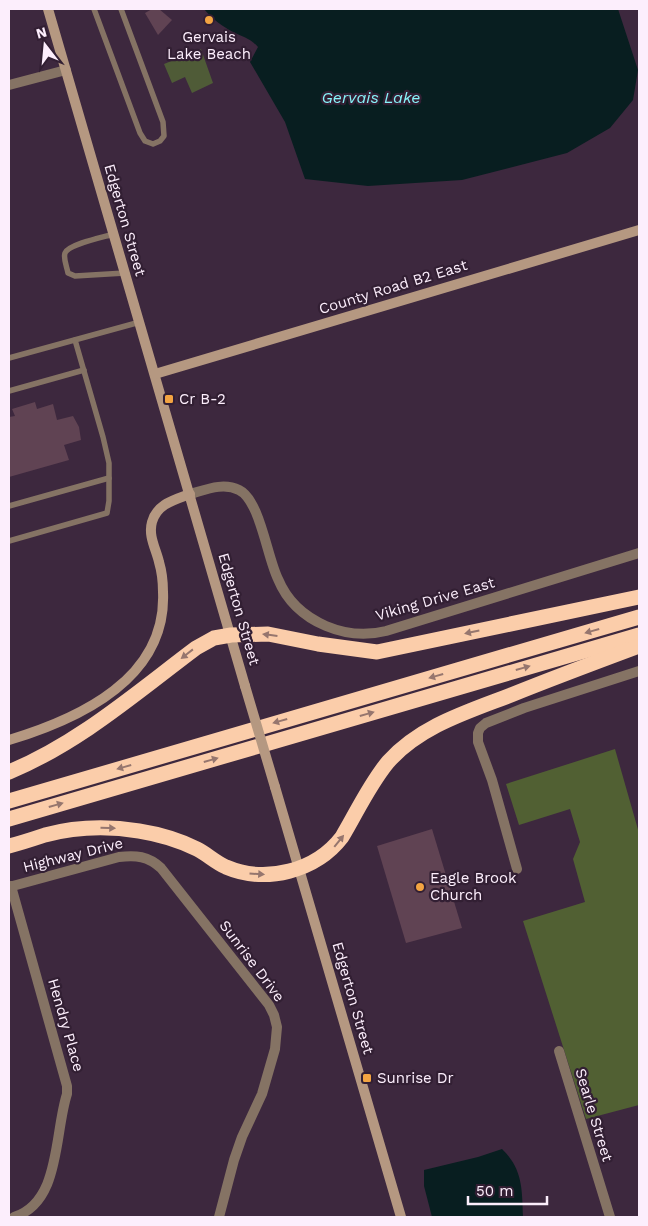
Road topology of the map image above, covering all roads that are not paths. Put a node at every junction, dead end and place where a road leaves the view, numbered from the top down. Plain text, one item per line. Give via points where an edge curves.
1 (48, 9) edge
2 (94, 9) edge
3 (121, 9) edge
4 (66, 70) junction
5 (9, 84) edge
6 (639, 230) edge
7 (114, 234) junction
8 (125, 273) junction
9 (140, 322) junction
10 (75, 340) junction
11 (9, 358) edge
12 (84, 370) junction
13 (155, 374) junction
14 (9, 392) edge
15 (109, 478) junction
16 (190, 494) junction
17 (9, 506) edge
18 (9, 541) edge
19 (639, 553) edge
20 (639, 597) edge
21 (639, 617) edge
22 (231, 635) junction
23 (639, 635) edge
24 (639, 646) edge
25 (639, 671) edge
26 (9, 740) edge
27 (9, 772) edge
28 (9, 801) edge
29 (9, 819) edge
30 (9, 846) edge
31 (145, 858) joint
32 (299, 868) junction
33 (518, 869) dead end
34 (10, 886) edge
35 (559, 1051) dead end
36 (14, 1217) edge
37 (219, 1217) edge
38 (401, 1217) edge
39 (610, 1217) edge

1 - 4 street, Edgerton Street
2 - 3 lane via 140,133 145,141 154,144 164,136 164,122
4 - 5 street
4 - 7 street, Edgerton Street
6 - 13 street, County Road B2 East
7 - 8 street, Edgerton Street
7 - 8 lane via 72,247 65,252 64,259 68,273 75,276
8 - 9 street, Edgerton Street
9 - 10 lane
9 - 13 street, Edgerton Street
10 - 11 lane
10 - 12 lane
12 - 14 lane
12 - 15 lane via 104,437
13 - 16 street, Edgerton Street
15 - 17 lane
15 - 18 lane via 107,513
16 - 19 street, Viking Drive East via 224,486 246,494 254,508 272,564 294,605 312,619 348,633 386,631
16 - 22 street, Edgerton Street
16 - 26 street, Viking Drive East via 166,503 152,521 151,536 162,579 162,610 151,647 141,663 132,675 102,700 60,722
20 -> 22 highway via 377,652 268,634
21 -> 28 highway
22 -> 27 highway via 214,638 196,648 79,735
22 - 32 street, Edgerton Street, bridge
29 -> 23 highway
32 -> 24 highway via 324,856 335,846 377,776 406,745 425,732 457,716
25 - 33 street via 524,708 486,723 478,733 478,742
30 -> 32 highway via 72,830 118,828 163,836 242,872 273,874
31 - 34 street, Highway Drive via 133,855 119,857
31 - 37 street, Sunrise Drive via 160,868 269,1005 277,1026 275,1050 262,1094 242,1137
32 - 38 street, Edgerton Street
34 - 36 street, Hendry Place via 67,1086 46,1188 33,1206
35 - 39 street, Searle Street

